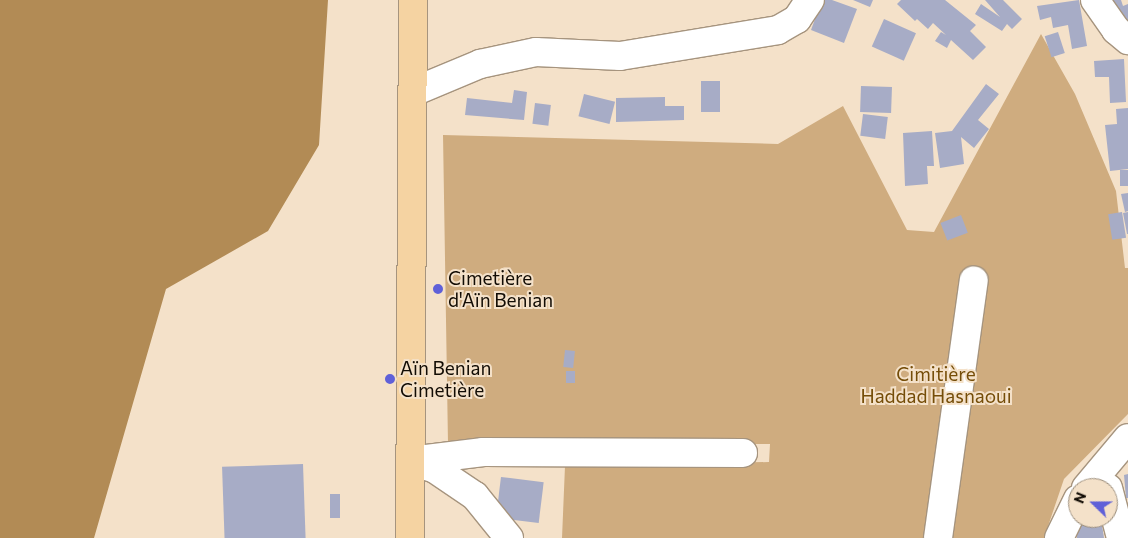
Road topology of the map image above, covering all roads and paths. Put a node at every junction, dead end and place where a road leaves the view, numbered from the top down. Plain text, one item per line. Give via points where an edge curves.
1 (414, 0) edge
2 (810, 0) edge
3 (1095, 0) edge
4 (1128, 40) edge
5 (413, 92) junction
6 (974, 280) dead end
7 (1128, 438) edge
8 (742, 453) dead end
9 (410, 461) junction
10 (1108, 478) edge
11 (1068, 520) edge
12 (410, 538) edge
13 (509, 538) edge
14 (938, 538) edge
15 (1059, 538) edge

1 - 5 main road
2 - 5 street via 797,19 778,30 620,56 536,52 480,64
3 - 4 street via 1116,30
5 - 9 main road
6 - 14 street
7 - 10 street
8 - 9 street via 483,452
9 - 12 main road
9 - 13 street via 435,469 475,496
11 - 15 street

